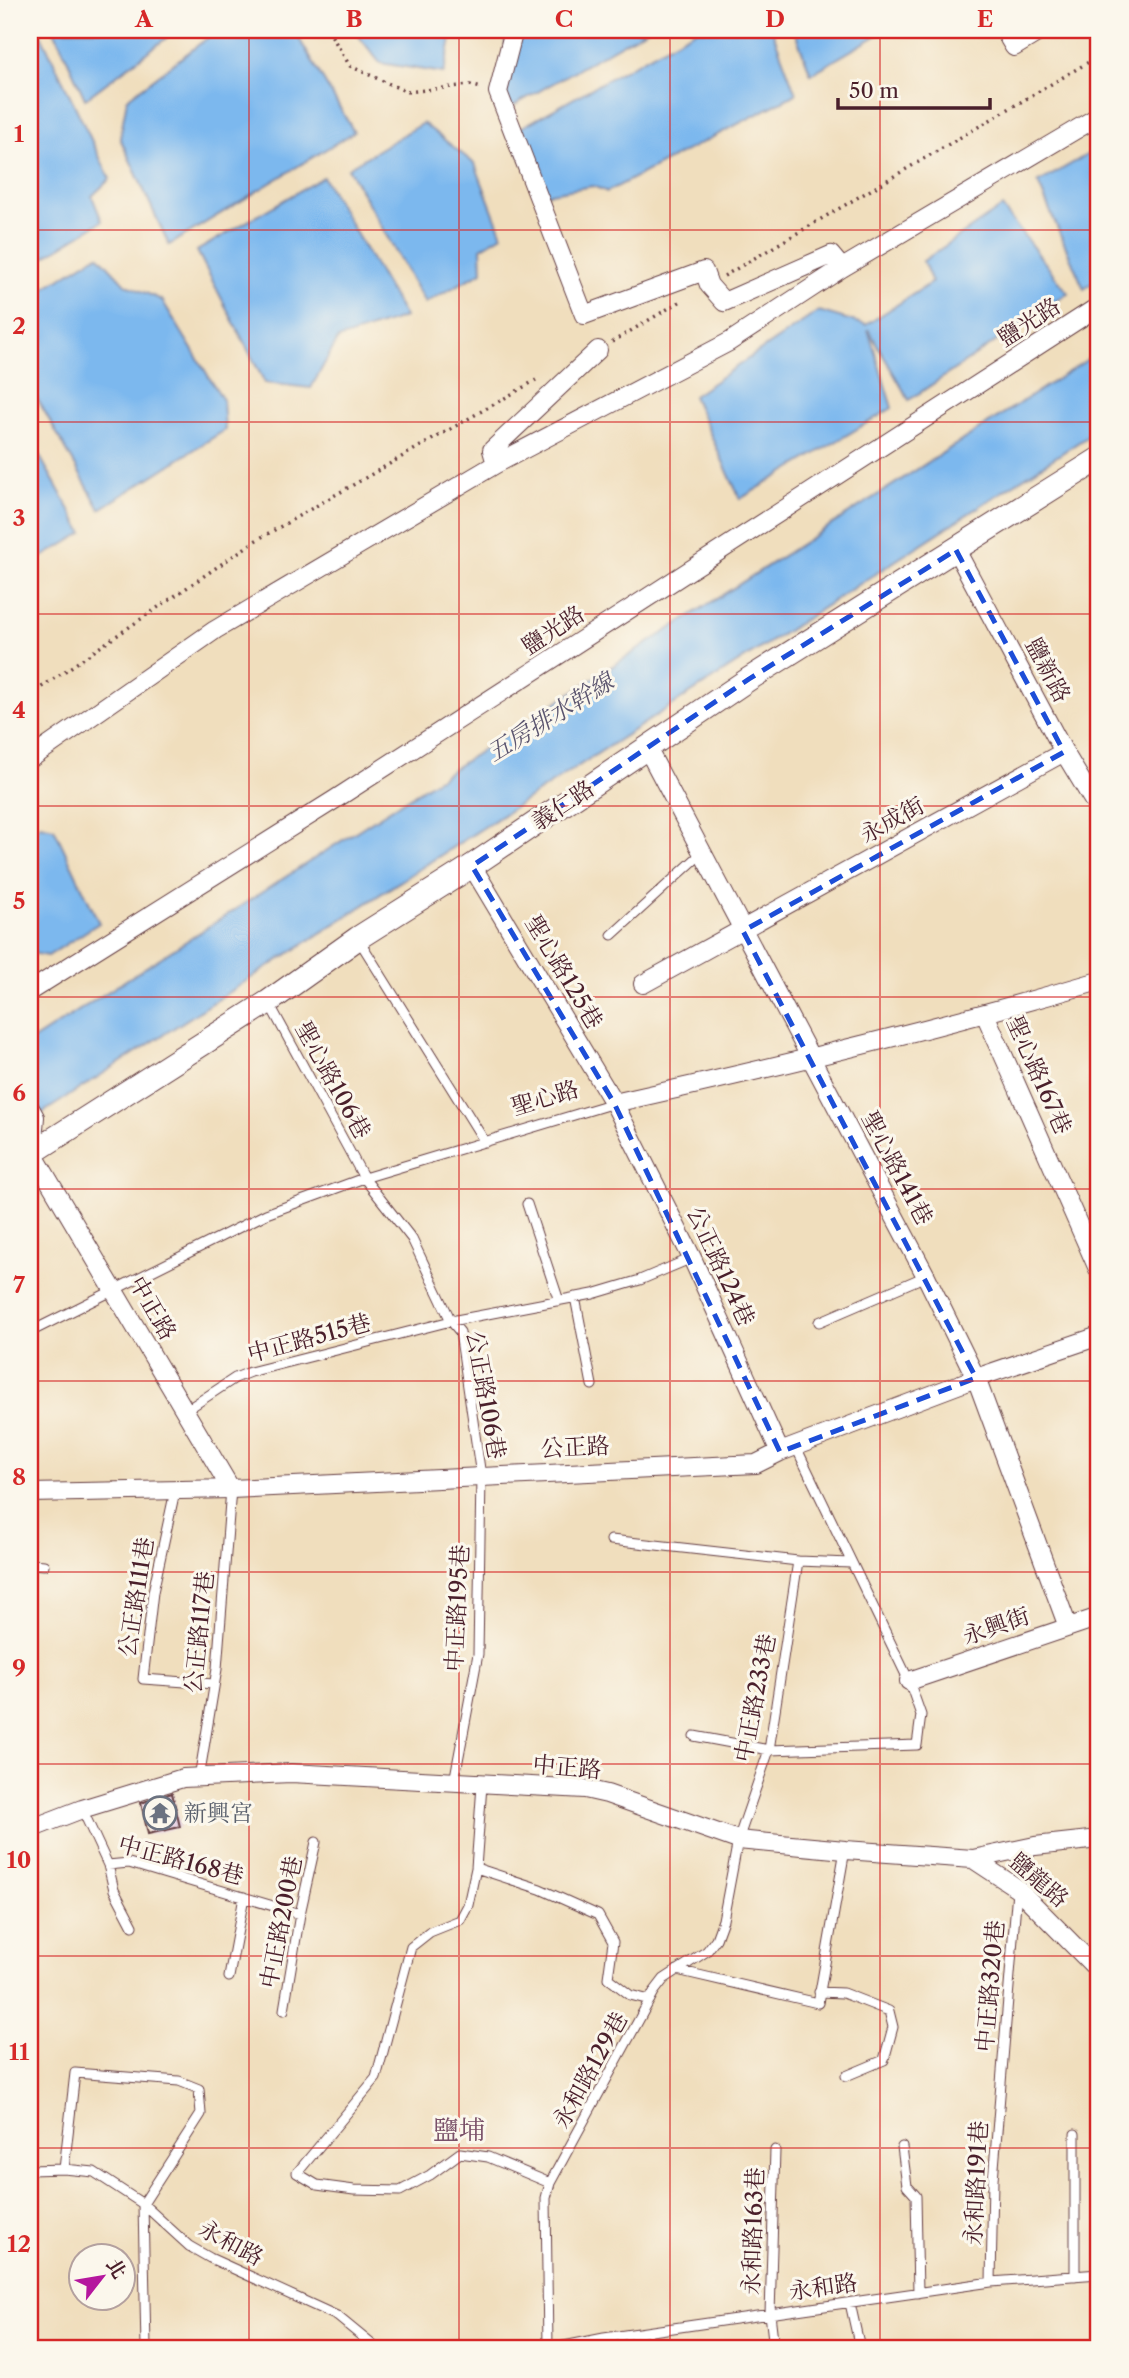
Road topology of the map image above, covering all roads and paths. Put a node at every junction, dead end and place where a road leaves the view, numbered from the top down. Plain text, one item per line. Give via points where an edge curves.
1 (328, 30) edge
2 (514, 30) edge
3 (1004, 30) edge
4 (1042, 30) edge
5 (1099, 56) edge
6 (498, 92) junction
7 (1099, 116) edge
8 (776, 246) dead end
9 (842, 268) junction
10 (1099, 306) edge
11 (598, 350) dead end
12 (543, 377) dead end
13 (1099, 460) edge
14 (496, 464) junction
15 (956, 550) junction
16 (30, 695) edge
17 (647, 748) junction
18 (1065, 752) junction
19 (30, 759) edge
20 (1099, 810) edge
21 (702, 853) junction
22 (472, 866) junction
23 (743, 931) junction
24 (612, 935) dead end
25 (358, 938) junction
26 (1099, 981) edge
27 (643, 984) dead end
28 (30, 991) edge
29 (268, 1002) junction
30 (985, 1014) junction
31 (812, 1059) junction
32 (614, 1103) junction
33 (32, 1112) edge
34 (485, 1142) junction
35 (31, 1153) edge
36 (364, 1178) junction
37 (527, 1204) dead end
38 (692, 1258) junction
39 (1099, 1271) edge
40 (926, 1276) junction
41 (114, 1291) junction
42 (575, 1297) junction
43 (558, 1301) junction
44 (451, 1321) junction
45 (819, 1322) dead end
46 (30, 1332) edge
47 (1099, 1336) edge
48 (976, 1378) junction
49 (592, 1385) dead end
50 (185, 1411) junction
51 (788, 1450) junction
52 (481, 1476) junction
53 (231, 1489) junction
54 (175, 1491) junction
55 (30, 1493) edge
56 (611, 1540) dead end
57 (798, 1561) junction
58 (851, 1563) junction
59 (30, 1564) edge
60 (44, 1565) dead end
61 (1099, 1617) edge
62 (1068, 1627) junction
63 (909, 1681) junction
64 (214, 1684) junction
65 (694, 1736) dead end
66 (769, 1750) junction
67 (199, 1777) junction
68 (454, 1782) junction
69 (482, 1785) junction
70 (82, 1809) junction
71 (30, 1829) edge
72 (1099, 1839) edge
73 (738, 1840) junction
74 (316, 1842) dead end
75 (845, 1850) junction
76 (973, 1858) junction
77 (107, 1865) junction
78 (476, 1868) junction
79 (1017, 1888) junction
80 (244, 1897) junction
81 (300, 1914) junction
82 (134, 1926) dead end
83 (677, 1970) junction
84 (1099, 1971) edge
85 (229, 1977) dead end
86 (819, 1992) junction
87 (650, 2000) junction
88 (284, 2010) dead end
89 (846, 2076) dead end
90 (1001, 2086) joint
91 (1075, 2134) dead end
92 (902, 2147) dead end
93 (775, 2150) dead end
94 (64, 2168) junction
95 (30, 2170) edge
96 (550, 2183) junction
97 (143, 2204) junction
98 (1099, 2274) edge
99 (1075, 2276) junction
100 (991, 2282) junction
101 (918, 2293) junction
102 (850, 2302) junction
103 (770, 2314) junction
104 (605, 2343) edge
105 (146, 2348) edge
106 (376, 2348) edge
107 (548, 2348) edge
108 (554, 2348) edge
109 (774, 2348) edge
110 (860, 2348) edge

1 - 6 path via 350,66 407,92 470,85
2 - 6 street
3 - 4 street via 1014,47
5 - 8 path
6 - 9 street via 584,315 704,271 724,302 831,255
7 - 9 street
9 - 14 street via 729,342
10 - 28 street, 鹽光路
11 - 14 street via 492,450
12 - 16 path via 256,541
13 - 15 street, 義仁路
14 - 19 street via 215,630
15 - 17 street, 義仁路 via 749,678
15 - 18 street, 鹽新路
17 - 21 street, 聖心路141巷
17 - 22 street, 義仁路
18 - 20 street, 鹽新路
18 - 23 street, 永成街
21 - 23 street, 聖心路141巷
21 - 24 lane
22 - 25 street, 義仁路
22 - 32 street, 聖心路125巷
23 - 27 street, 永成街
23 - 31 street, 聖心路141巷
25 - 29 street, 義仁路
25 - 34 lane
26 - 30 street, 聖心路
29 - 35 street, 義仁路
29 - 36 lane, 聖心路106巷
30 - 31 street, 聖心路
30 - 39 street, 聖心路167巷
31 - 32 street, 聖心路
31 - 40 street, 聖心路141巷
32 - 34 lane, 聖心路
32 - 38 street, 公正路124巷
33 - 35 street
34 - 36 lane, 聖心路
35 - 41 street, 中正路
36 - 41 lane, 聖心路 via 266,1214
36 - 44 lane, 聖心路106巷 via 412,1239
37 - 43 lane
38 - 42 lane, 中正路515巷 via 640,1280
38 - 51 street, 公正路124巷
40 - 45 lane
40 - 48 street, 聖心路141巷
41 - 46 lane, 聖心路
41 - 50 street, 中正路
42 - 43 lane, 中正路515巷
42 - 49 lane
43 - 44 lane, 中正路515巷
44 - 50 lane, 中正路515巷 via 250,1372
44 - 52 lane, 公正路106巷 via 460,1332
47 - 48 street, 公正路
48 - 51 street, 公正路
48 - 62 street, 聖心路141巷
50 - 53 street, 中正路
51 - 52 street, 公正路 via 756,1464
51 - 58 lane
52 - 53 street, 公正路
52 - 68 lane, 中正路195巷 via 478,1654
53 - 54 street, 公正路
53 - 64 lane, 公正路117巷
54 - 55 street, 公正路
54 - 64 lane, 公正路111巷 via 153,1592 143,1679
56 - 57 lane
57 - 58 lane
57 - 66 lane, 中正路233巷
58 - 63 lane
59 - 60 lane
61 - 62 street, 永興街
62 - 63 street, 永興街
63 - 66 lane via 921,1715 917,1745
64 - 67 lane, 公正路117巷
65 - 66 lane
66 - 73 lane, 中正路233巷
67 - 68 street, 中正路 via 291,1773
67 - 70 street, 中正路
68 - 69 street, 中正路
69 - 73 street, 中正路 via 607,1794
69 - 78 lane
70 - 71 street, 中正路
70 - 77 lane, 中正路168巷
72 - 76 street, 中正路
73 - 75 street, 中正路
73 - 83 lane, 永和路129巷 via 716,1939 707,1951
74 - 81 lane, 中正路200巷
75 - 76 street, 中正路
75 - 86 lane
76 - 79 street, 鹽龍路
77 - 80 lane, 中正路168巷 via 129,1863
77 - 82 lane via 114,1890
78 - 87 lane via 598,1915 613,1942 607,1978 630,1995
78 - 96 lane via 460,1920 430,1932 411,1947 376,2078 297,2173 317,2185 400,2191 460,2153 488,2157
79 - 84 street, 鹽龍路
79 - 90 lane, 中正路320巷
80 - 81 lane, 中正路168巷
80 - 85 lane
81 - 88 lane, 中正路200巷
83 - 86 lane via 818,2003
83 - 87 lane, 永和路129巷 via 664,1979
86 - 89 lane via 843,1993 889,2011 893,2027 884,2060
87 - 96 lane, 永和路129巷
90 - 100 lane, 永和路191巷
91 - 99 lane
92 - 101 lane via 907,2186 916,2196
93 - 103 lane, 永和路163巷
94 - 95 lane, 永和路
94 - 97 lane, 永和路 via 94,2172
94 - 97 lane via 75,2073 179,2081 198,2089 201,2114
96 - 107 lane, 永和路129巷 via 546,2198
97 - 105 lane
97 - 106 lane, 永和路 via 189,2246 337,2316
98 - 99 lane, 永和路
99 - 100 lane, 永和路
100 - 101 lane, 永和路
101 - 102 lane, 永和路
102 - 103 lane, 永和路
102 - 110 lane
103 - 104 lane, 永和路
103 - 109 lane, 永和路163巷
104 - 108 lane, 永和路

